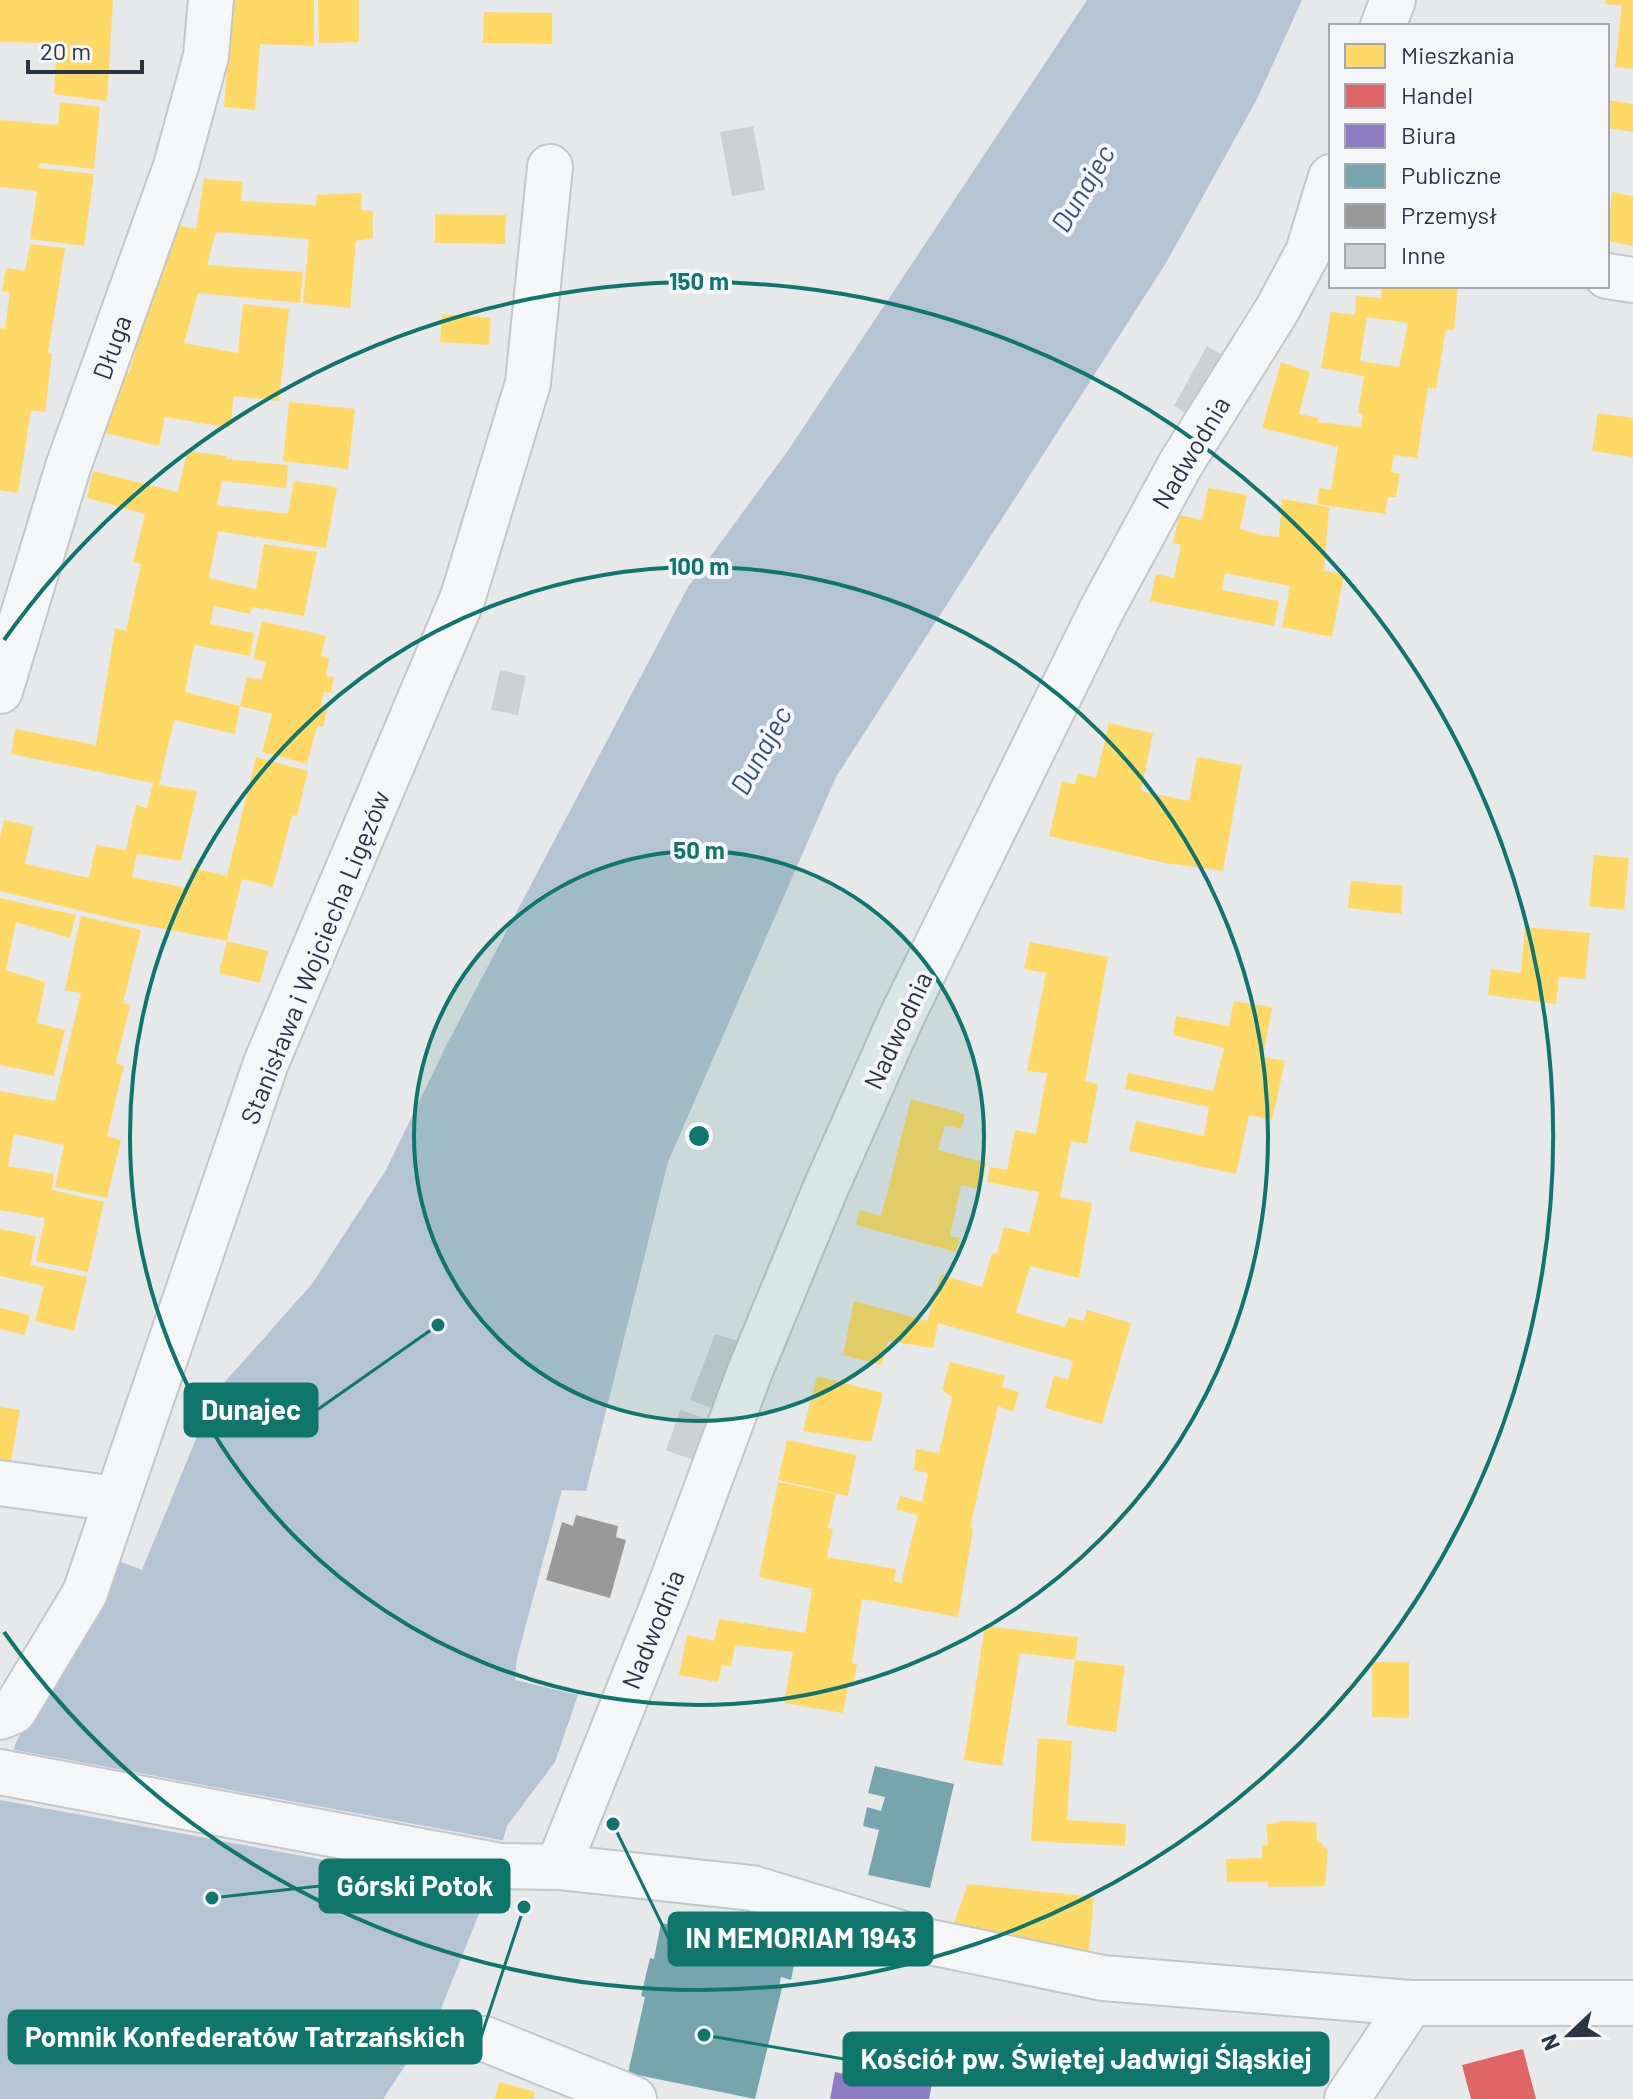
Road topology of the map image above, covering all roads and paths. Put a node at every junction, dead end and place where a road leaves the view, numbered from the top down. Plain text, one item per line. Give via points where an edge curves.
1 (211, 0) edge
2 (1393, 0) edge
3 (1384, 24) edge
4 (550, 167) dead end
5 (1329, 189) edge
6 (1319, 250) edge
7 (1609, 276) edge
8 (1633, 280) edge
9 (0, 691) edge
10 (0, 1483) edge
11 (116, 1499) junction
12 (0, 1717) edge
13 (0, 1772) edge
14 (558, 1867) junction
15 (1411, 2003) junction
16 (1633, 2003) edge
17 (485, 2039) dead end
18 (634, 2099) edge
19 (1347, 2099) edge

1 - 9 street, Długa via 206,56 176,166 68,467
2 - 3 street
4 - 11 street, Stanisława i Wojciecha Ligęzów via 528,383 463,597 266,1063
5 - 6 street, Nadwodnia
6 - 14 street, Nadwodnia via 1180,465 1108,597 902,1016 750,1371
7 - 8 street
10 - 11 street
11 - 12 street, Stanisława i Wojciecha Ligęzów via 85,1593 14,1711
13 - 14 street via 501,1866
14 - 15 street via 752,1888 930,1942 1103,1978
15 - 16 street
15 - 19 street
17 - 18 street

